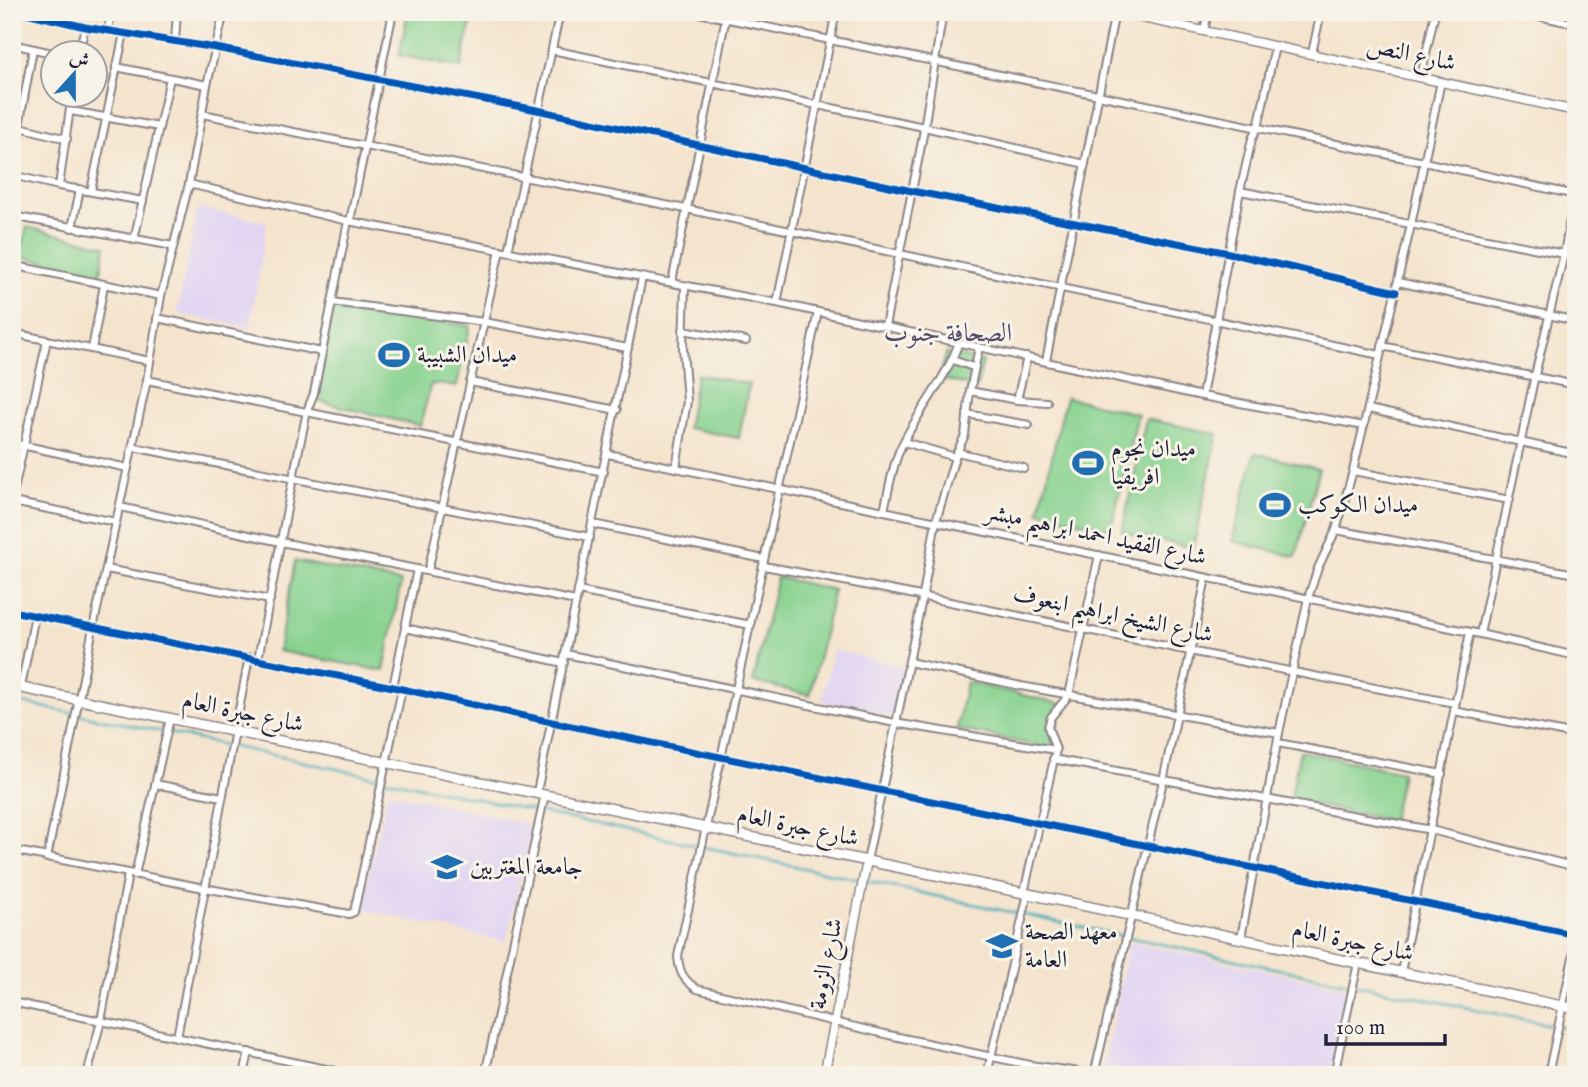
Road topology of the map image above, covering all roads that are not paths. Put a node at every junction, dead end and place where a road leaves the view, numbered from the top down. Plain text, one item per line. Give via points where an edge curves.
1 (22, 12) edge
2 (111, 12) edge
3 (177, 12) edge
4 (224, 12) edge
5 (378, 12) edge
6 (559, 12) edge
7 (694, 12) edge
8 (836, 12) edge
9 (943, 12) edge
10 (1115, 12) edge
11 (1208, 12) edge
12 (1321, 12) edge
13 (1435, 12) edge
14 (1520, 12) edge
15 (393, 14) edge
16 (44, 15) edge
17 (726, 16) edge
18 (1576, 24) edge
19 (85, 27) junction
20 (108, 31) junction
21 (1204, 31) junction
22 (124, 33) junction
23 (82, 38) edge
24 (175, 41) junction
25 (831, 41) junction
26 (12, 44) edge
27 (1275, 46) junction
28 (216, 48) junction
29 (33, 49) junction
30 (38, 50) edge
31 (552, 50) junction
32 (1312, 53) junction
33 (934, 61) junction
34 (117, 67) junction
35 (1422, 77) junction
36 (170, 78) junction
37 (379, 80) junction
38 (1441, 81) junction
39 (712, 84) junction
40 (207, 85) junction
41 (1100, 96) junction
42 (819, 107) junction
43 (71, 108) edge
44 (537, 110) junction
45 (71, 111) junction
46 (1576, 111) edge
47 (202, 114) junction
48 (105, 117) junction
49 (16, 125) edge
50 (159, 127) junction
51 (924, 127) junction
52 (1257, 128) junction
53 (67, 139) junction
54 (365, 146) junction
55 (699, 146) junction
56 (1424, 162) junction
57 (1085, 164) junction
58 (805, 169) junction
59 (16, 176) junction
60 (523, 177) junction
61 (189, 184) junction
62 (59, 186) junction
63 (1576, 186) edge
64 (80, 189) junction
65 (91, 191) junction
66 (912, 191) junction
67 (1240, 191) junction
68 (12, 193) edge
69 (1575, 195) edge
70 (143, 201) junction
71 (686, 209) junction
72 (12, 216) edge
73 (349, 221) junction
74 (1074, 222) junction
75 (1411, 225) junction
76 (72, 228) junction
77 (792, 232) junction
78 (134, 240) junction
79 (173, 246) junction
80 (500, 250) junction
81 (508, 251) junction
82 (1229, 253) junction
83 (1564, 254) junction
84 (900, 256) junction
85 (12, 265) edge
86 (642, 278) junction
87 (671, 282) junction
88 (1398, 282) junction
89 (104, 285) junction
90 (685, 286) junction
91 (1060, 288) junction
92 (1396, 292) junction
93 (161, 296) junction
94 (332, 302) junction
95 (777, 303) junction
96 (818, 312) junction
97 (1550, 315) junction
98 (157, 318) junction
99 (484, 321) junction
100 (1576, 321) edge
101 (1217, 322) junction
102 (885, 326) junction
103 (683, 330) junction
104 (12, 333) edge
105 (47, 340) junction
106 (746, 341) dead end
107 (959, 342) junction
108 (1382, 346) junction
109 (978, 347) junction
110 (628, 348) junction
111 (92, 349) junction
112 (322, 352) junction
113 (1380, 355) junction
114 (1027, 357) junction
115 (150, 360) junction
116 (953, 360) junction
117 (1046, 361) junction
118 (973, 367) junction
119 (1535, 375) junction
120 (147, 380) junction
121 (470, 382) junction
122 (1576, 385) edge
123 (970, 391) junction
124 (1202, 396) junction
125 (1017, 400) junction
126 (1047, 402) dead end
127 (1368, 409) junction
128 (617, 410) junction
129 (307, 411) junction
130 (967, 414) junction
131 (1029, 425) dead end
132 (1364, 426) junction
133 (1522, 441) junction
134 (904, 442) junction
135 (12, 443) edge
136 (457, 443) junction
137 (23, 445) junction
138 (133, 447) junction
139 (608, 454) junction
140 (1576, 454) edge
141 (956, 455) junction
142 (128, 468) junction
143 (676, 468) junction
144 (1024, 468) dead end
145 (1353, 471) junction
146 (604, 472) junction
147 (293, 478) junction
148 (780, 488) junction
149 (12, 500) edge
150 (1510, 500) junction
151 (120, 507) junction
152 (442, 508) junction
153 (884, 510) junction
154 (936, 521) junction
155 (116, 522) junction
156 (593, 524) junction
157 (1336, 530) junction
158 (590, 537) junction
159 (281, 542) junction
160 (1099, 555) junction
161 (1497, 558) junction
162 (764, 562) junction
163 (106, 569) junction
164 (417, 569) junction
165 (428, 571) junction
166 (1576, 574) edge
167 (1206, 578) junction
168 (578, 591) junction
169 (923, 595) junction
170 (1308, 598) junction
171 (270, 600) junction
172 (576, 601) junction
173 (12, 611) edge
174 (35, 615) junction
175 (751, 625) junction
176 (93, 628) junction
177 (405, 628) junction
178 (1083, 629) junction
179 (1470, 632) junction
180 (1480, 634) junction
181 (1189, 651) junction
182 (566, 654) junction
183 (1576, 656) edge
184 (249, 657) junction
185 (258, 659) junction
186 (909, 662) junction
187 (564, 663) junction
188 (1291, 673) junction
189 (17, 686) edge
190 (393, 687) junction
191 (402, 689) junction
192 (736, 689) junction
193 (1069, 695) junction
194 (79, 699) junction
195 (1455, 703) junction
196 (1454, 711) junction
197 (1176, 715) junction
198 (170, 718) junction
199 (552, 722) junction
200 (894, 723) junction
201 (234, 731) junction
202 (1279, 733) junction
203 (1576, 735) edge
204 (1278, 743) junction
205 (1056, 750) junction
206 (722, 758) junction
207 (1053, 759) junction
208 (387, 762) junction
209 (1442, 774) junction
210 (1163, 781) junction
211 (155, 784) junction
212 (882, 791) junction
213 (541, 793) junction
214 (222, 797) junction
215 (1268, 800) junction
216 (1039, 823) junction
217 (707, 828) junction
218 (1431, 830) junction
219 (1147, 846) junction
220 (12, 850) edge
221 (47, 858) junction
222 (867, 861) junction
223 (1255, 867) junction
224 (1576, 867) edge
225 (132, 874) junction
226 (204, 888) junction
227 (1026, 893) junction
228 (1417, 900) junction
229 (1131, 915) junction
230 (1576, 935) edge
231 (1241, 938) junction
232 (1576, 943) edge
233 (1358, 963) junction
234 (1401, 972) junction
235 (12, 1002) edge
236 (1563, 1006) junction
237 (1576, 1009) edge
238 (101, 1021) junction
239 (835, 1021) junction
240 (177, 1037) junction
241 (249, 1052) junction
242 (990, 1056) junction
243 (1096, 1074) edge
244 (88, 1075) edge
245 (244, 1075) edge
246 (354, 1075) edge
247 (485, 1075) edge
248 (824, 1075) edge
249 (987, 1075) edge
250 (1334, 1075) edge
251 (1548, 1075) edge

1 - 16 street
2 - 20 street
3 - 24 street
4 - 28 street
5 - 15 street
6 - 31 street
7 - 17 street
8 - 25 street
9 - 33 street
10 - 21 street, شارع النص
10 - 41 street
11 - 21 street
12 - 32 street
13 - 35 street
14 - 18 street
15 - 37 street
16 - 19 street
17 - 25 street
17 - 39 street
19 - 20 street
19 - 23 street
20 - 22 street
21 - 27 street, شارع النص
22 - 24 street
22 - 34 street
24 - 28 street
25 - 33 street
25 - 42 street
26 - 29 street
27 - 32 street, شارع النص
27 - 52 street
28 - 37 street
28 - 40 street
29 - 30 street
29 - 49 street
31 - 39 street
31 - 44 street
32 - 35 street, شارع النص
33 - 41 street
33 - 51 street
34 - 36 street
34 - 48 street
35 - 38 street, شارع النص
36 - 40 street
36 - 50 street
37 - 44 street
37 - 54 street
38 - 46 street, شارع النص
38 - 56 street
39 - 42 street
39 - 55 street
40 - 47 street
41 - 52 street
41 - 57 street
42 - 51 street
42 - 58 street
43 - 45 street
44 - 55 street
44 - 60 street
45 - 48 street
45 - 53 street
47 - 54 street
47 - 61 street
48 - 50 street
48 - 65 street
49 - 53 street
49 - 59 street
50 - 70 street
51 - 57 street
51 - 66 street
52 - 56 street
52 - 67 street
53 - 62 street
54 - 60 street
54 - 73 street
55 - 58 street
55 - 71 street
56 - 69 street
56 - 75 street
57 - 74 street
58 - 66 street
58 - 77 street
59 - 62 street
59 - 68 street
60 - 71 street
60 - 81 street
61 - 73 street
61 - 79 street
62 - 64 street
63 - 69 street
64 - 65 street
64 - 76 street
65 - 70 street
66 - 74 street
66 - 84 street
67 - 75 street
67 - 82 street
69 - 83 street
70 - 78 street
71 - 77 street
71 - 87 street
72 - 76 street
73 - 80 street
73 - 94 street
74 - 82 street
74 - 91 street
75 - 83 street
75 - 88 street
76 - 78 street
77 - 84 street
77 - 95 street
78 - 79 street
79 - 93 street
80 - 81 street
80 - 99 street
81 - 86 street
82 - 92 street
82 - 101 street
83 - 97 street
84 - 91 street
84 - 102 street
85 - 89 street
86 - 87 street
86 - 110 street
87 - 90 street
88 - 92 street
88 - 97 street
89 - 93 street
89 - 111 street
90 - 95 street
90 - 103 street
91 - 101 street
91 - 117 street
92 - 108 street
93 - 98 street
94 - 99 street
94 - 112 street
95 - 96 street
96 - 102 street
96 - 148 street
97 - 100 street
97 - 119 street
98 - 112 street
98 - 115 street
99 - 110 street
99 - 121 street
101 - 113 street
101 - 124 street
102 - 107 street
103 - 106 street
103 - 143 street via 687,401
104 - 105 street
105 - 111 street
105 - 137 street
107 - 109 street
107 - 116 street
108 - 113 street
108 - 119 street
109 - 114 street
109 - 118 street
110 - 128 street
111 - 115 street
112 - 129 street
113 - 127 street
114 - 117 street
114 - 125 street
115 - 120 street
116 - 118 street
116 - 134 street
117 - 124 street
118 - 123 street
119 - 122 street
119 - 133 street
120 - 129 street
120 - 138 street
121 - 128 street
121 - 136 street
123 - 125 street
123 - 130 street
124 - 132 street
125 - 126 street
127 - 132 street
127 - 133 street
128 - 139 street
129 - 136 street
129 - 147 street
130 - 131 street
130 - 141 street via 965,435
132 - 145 street
133 - 140 street
133 - 150 street
134 - 141 street
134 - 153 street
135 - 137 street
136 - 146 street
136 - 152 street
137 - 142 street
137 - 149 street
138 - 142 street
138 - 147 street
139 - 143 street, شارع الفقيد احمد ابراهيم مبشر
139 - 146 street
141 - 144 street
141 - 154 street
142 - 151 street
143 - 148 street, شارع الفقيد احمد ابراهيم مبشر
145 - 150 street
145 - 157 street
146 - 156 street
147 - 152 street
147 - 159 street
148 - 153 street, شارع الفقيد احمد ابراهيم مبشر
148 - 162 street
149 - 155 street
150 - 161 street
151 - 155 street
151 - 159 street
152 - 158 street
152 - 165 street
153 - 154 street, شارع الفقيد احمد ابراهيم مبشر
154 - 160 street, شارع الفقيد احمد ابراهيم مبشر
154 - 169 street
155 - 163 street
156 - 158 street
156 - 162 street, شارع الشيخ ابراهيم ابنعوف
157 - 161 street
157 - 170 street
158 - 168 street
159 - 164 street
159 - 171 street
160 - 167 street, شارع الفقيد احمد ابراهيم مبشر
160 - 178 street
161 - 166 street
161 - 180 street
162 - 169 street, شارع الشيخ ابراهيم ابنعوف
162 - 175 street
163 - 171 street
163 - 176 street
164 - 165 street
164 - 177 street
165 - 172 street
167 - 170 street, شارع الفقيد احمد ابراهيم مبشر
167 - 181 street
168 - 172 street
168 - 175 street
169 - 178 street, شارع الشيخ ابراهيم ابنعوف
169 - 186 street
170 - 179 street, شارع الفقيد احمد ابراهيم مبشر
170 - 188 street
171 - 185 street
172 - 182 street
173 - 174 street
174 - 176 street
174 - 189 street
175 - 192 street
176 - 184 street
176 - 194 street
177 - 187 street
177 - 190 street
178 - 181 street, شارع الشيخ ابراهيم ابنعوف
178 - 193 street
179 - 180 street, شارع الفقيد احمد ابراهيم مبشر
179 - 195 street
180 - 183 street, شارع الفقيد احمد ابراهيم مبشر
181 - 188 street, شارع الشيخ ابراهيم ابنعوف
181 - 197 street
182 - 187 street
182 - 192 street
184 - 185 street
184 - 201 street
185 - 190 street
186 - 193 street
186 - 200 street
187 - 199 street
188 - 195 street, شارع الشيخ ابراهيم ابنعوف
188 - 202 street
189 - 194 main road, شارع جبرة العام
190 - 191 street
191 - 199 street
191 - 208 street
192 - 200 street
192 - 206 street
193 - 197 street
193 - 205 street via 1048,727
194 - 198 main road, شارع جبرة العام
194 - 221 street
195 - 196 street
196 - 203 street
196 - 209 street
197 - 202 street
197 - 210 street
198 - 201 main road, شارع جبرة العام
198 - 211 street
199 - 206 street
199 - 213 street
200 - 205 street
200 - 212 street
201 - 208 main road, شارع جبرة العام
201 - 214 street
202 - 204 street
204 - 209 street
204 - 215 street
205 - 207 street
206 - 212 street
206 - 217 street
207 - 210 street
207 - 216 street
208 - 213 main road, شارع جبرة العام
208 - 226 street via 354,912
209 - 218 street
210 - 215 street
210 - 219 street
211 - 214 street
211 - 225 street
212 - 216 street
212 - 222 street
213 - 217 main road, شارع جبرة العام
213 - 247 street
214 - 226 street
215 - 218 street
215 - 223 street
216 - 219 street
216 - 227 street
217 - 222 main road, شارع جبرة العام
217 - 239 street via 678,956 686,982 698,989
218 - 224 street
218 - 228 street
219 - 223 street
219 - 229 street
220 - 221 street
221 - 225 street
222 - 227 main road, شارع جبرة العام
222 - 239 street, شارع الزومة
223 - 228 street
223 - 231 street
225 - 226 street
225 - 238 street
226 - 240 street
227 - 229 main road, شارع جبرة العام
227 - 242 street
228 - 230 street
228 - 234 street
229 - 231 main road, شارع جبرة العام
229 - 243 street
231 - 233 main road, شارع جبرة العام
232 - 236 street
233 - 234 main road, شارع جبرة العام
233 - 250 street
234 - 236 main road, شارع جبرة العام
235 - 238 street
236 - 237 main road, شارع جبرة العام
236 - 251 street
238 - 240 street
238 - 244 street
239 - 242 street
239 - 248 street, شارع الزومة
240 - 241 street
241 - 245 street
241 - 246 street
242 - 243 street
242 - 249 street

